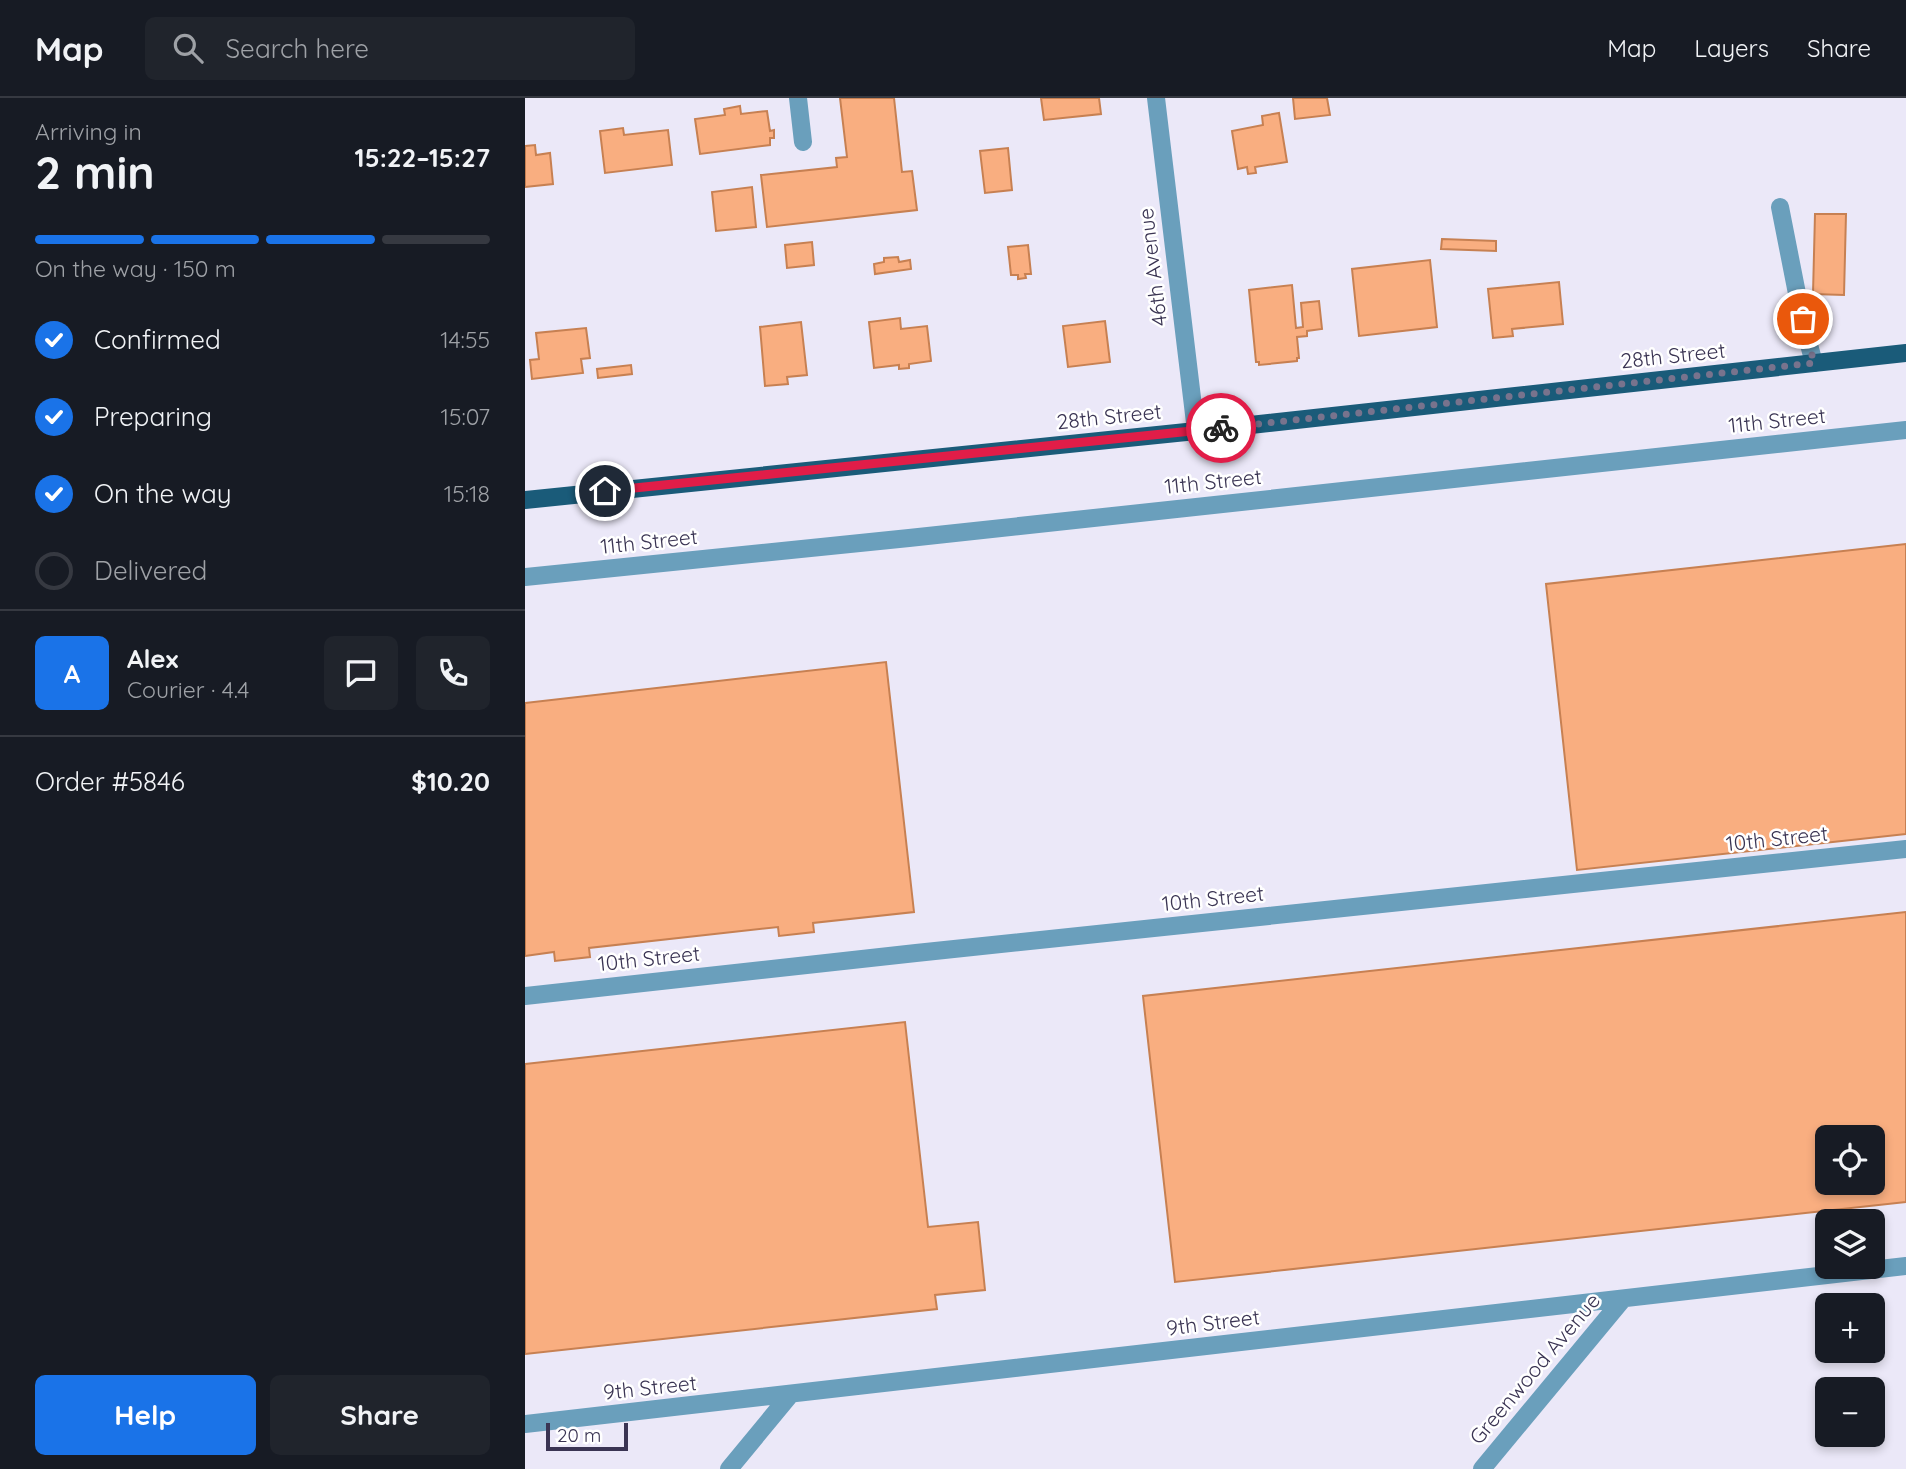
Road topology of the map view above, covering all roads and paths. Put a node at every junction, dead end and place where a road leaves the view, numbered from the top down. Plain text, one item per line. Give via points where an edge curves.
1 (798, 98) edge
2 (1156, 98) edge
3 (803, 142) dead end
4 (1780, 207) dead end
5 (1906, 353) edge
6 (1814, 363) junction
7 (1906, 430) edge
8 (1196, 431) junction
9 (525, 500) edge
10 (525, 577) edge
11 (1906, 849) edge
12 (525, 996) edge
13 (1906, 1266) edge
14 (1623, 1298) junction
15 (790, 1395) junction
16 (525, 1424) edge
17 (729, 1469) edge
18 (1482, 1469) edge

1 - 3 street
2 - 8 street, 46th Avenue
4 - 6 street
5 - 6 main road, 28th Street
6 - 8 main road, 28th Street
7 - 10 street, 11th Street
8 - 9 main road, 28th Street
11 - 12 street, 10th Street
13 - 14 street, 9th Street
14 - 15 street, 9th Street
14 - 18 street, Greenwood Avenue
15 - 16 street, 9th Street
15 - 17 street

